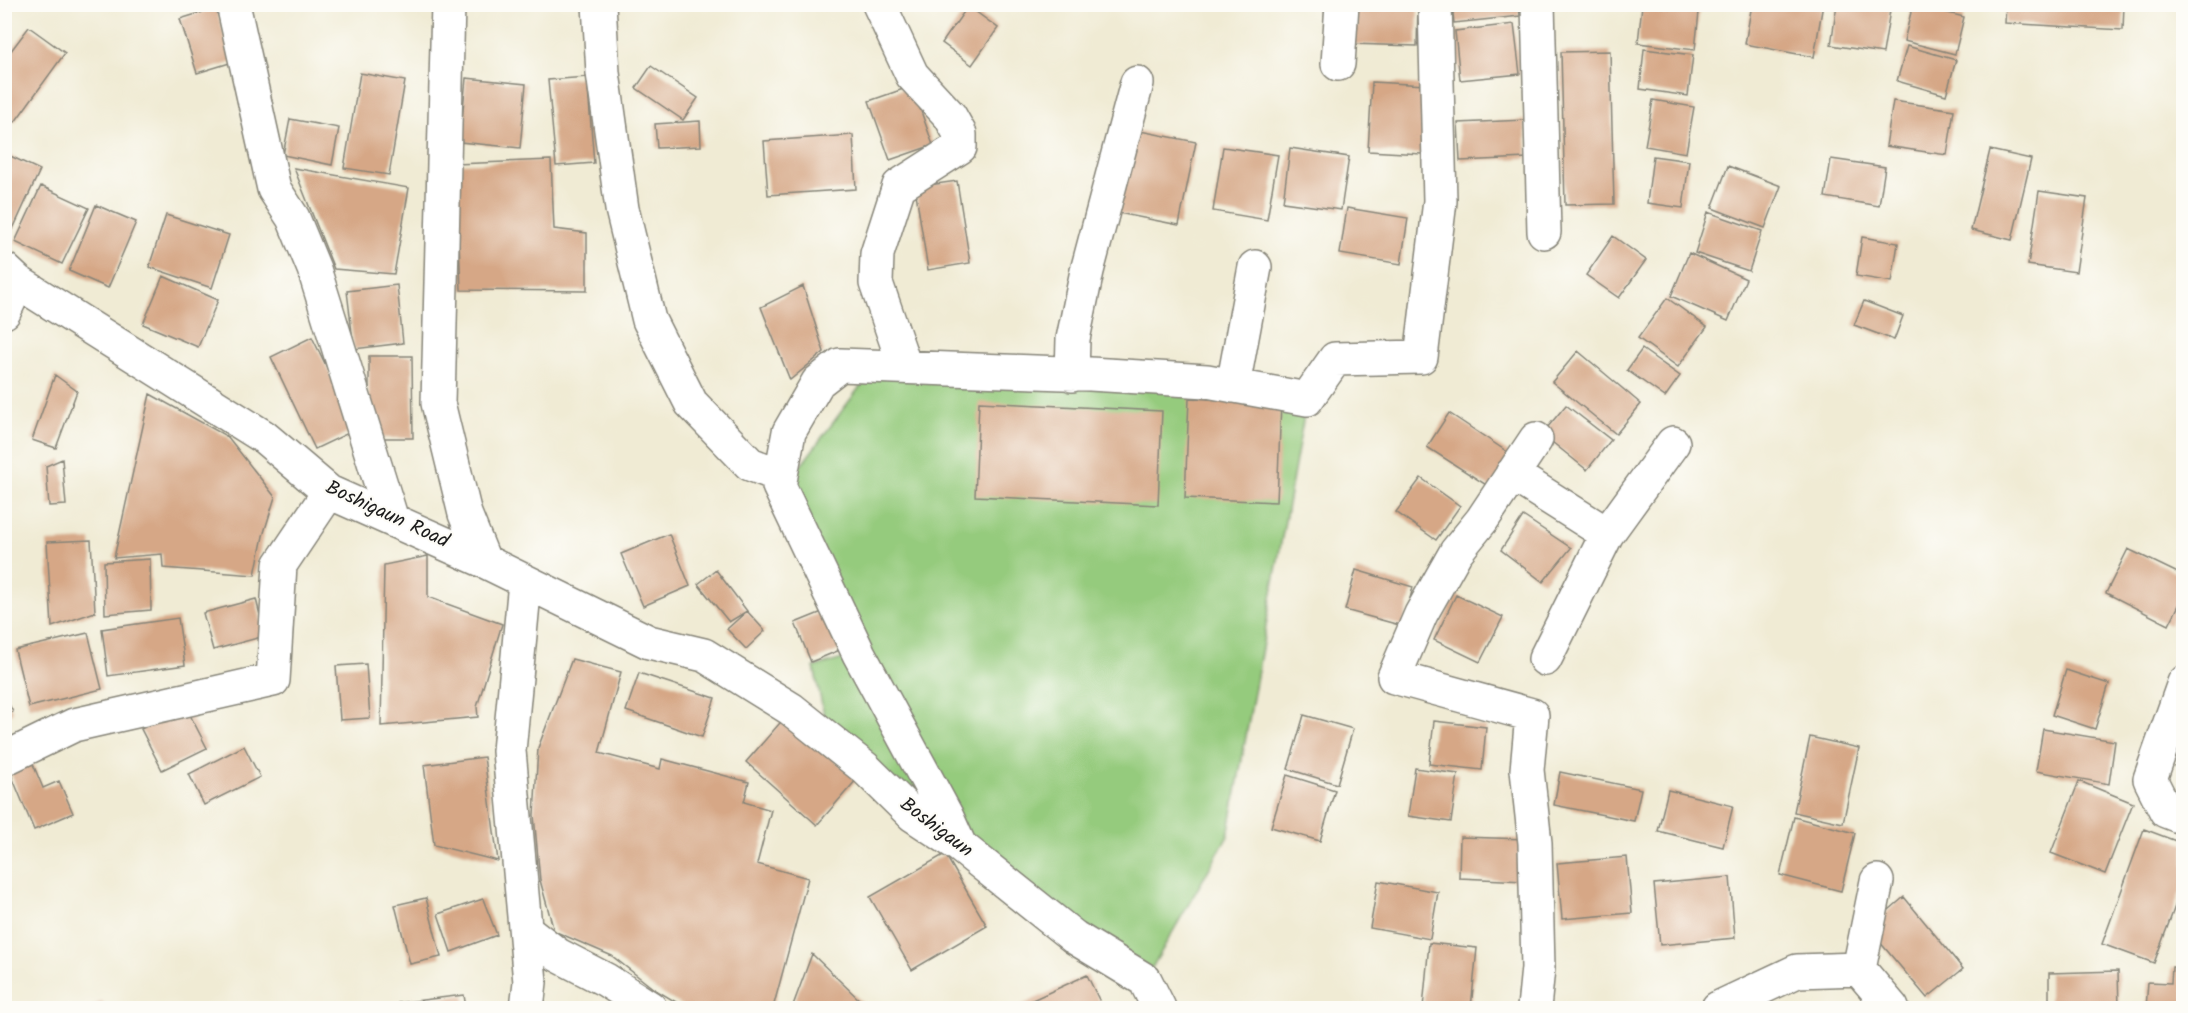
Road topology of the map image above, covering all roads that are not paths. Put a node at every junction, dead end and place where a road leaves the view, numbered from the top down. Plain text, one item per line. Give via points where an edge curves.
1 (233, 4) edge
2 (448, 4) edge
3 (599, 4) edge
4 (879, 4) edge
5 (1342, 4) edge
6 (1435, 4) edge
7 (1538, 4) edge
8 (1338, 64) dead end
9 (1137, 83) dead end
10 (1544, 232) dead end
11 (1255, 267) dead end
12 (11, 275) edge
13 (4, 312) edge
14 (905, 367) junction
15 (1072, 375) junction
16 (1233, 386) junction
17 (1536, 439) dead end
18 (1673, 443) dead end
19 (1512, 474) junction
20 (781, 476) junction
21 (329, 492) junction
22 (392, 520) junction
23 (1607, 534) junction
24 (484, 561) junction
25 (525, 582) junction
26 (704, 655) joint
27 (1545, 659) dead end
28 (2184, 683) edge
29 (4, 759) edge
30 (2184, 818) edge
31 (960, 846) junction
32 (1877, 881) dead end
33 (526, 930) junction
34 (1859, 969) junction
35 (534, 1000) edge
36 (650, 1008) edge
37 (1159, 1008) edge
38 (1534, 1008) edge
39 (1719, 1008) edge
40 (1892, 1008) edge

1 - 22 street via 274,189 293,219 314,269
2 - 24 street via 438,403 465,514
3 - 20 street via 603,73 622,209 649,320 691,403 750,464
4 - 14 street via 912,75 950,116 960,134 960,147 899,186 877,254 876,283
5 - 8 street
6 - 16 street via 1440,201 1421,357 1335,359 1307,399
7 - 10 street
9 - 15 street via 1085,282 1073,339
11 - 16 street
12 - 13 street
12 - 21 street, Boshigaun Road via 264,437
14 - 15 street
14 - 20 street via 840,366 818,382 789,432
15 - 16 street via 1207,381
17 - 19 street
18 - 23 street
19 - 23 street
19 - 38 street via 1456,552 1421,614 1394,678 1532,715 1527,770 1535,843 1538,968
20 - 31 street via 779,486 854,644
21 - 22 street, Boshigaun Road
21 - 29 street via 280,565 273,680 74,725
22 - 24 street, Boshigaun Road
23 - 27 street
24 - 25 street, Boshigaun Road
25 - 26 street, Boshigaun Road via 649,642
25 - 33 street via 509,752
26 - 31 street, Boshigaun via 791,709 865,768 913,815
28 - 30 street via 2150,779 2166,811
31 - 37 street, Boshigaun via 1074,937 1145,980
32 - 34 street
33 - 35 street
33 - 36 street via 558,955
34 - 39 street via 1797,971
34 - 40 street

